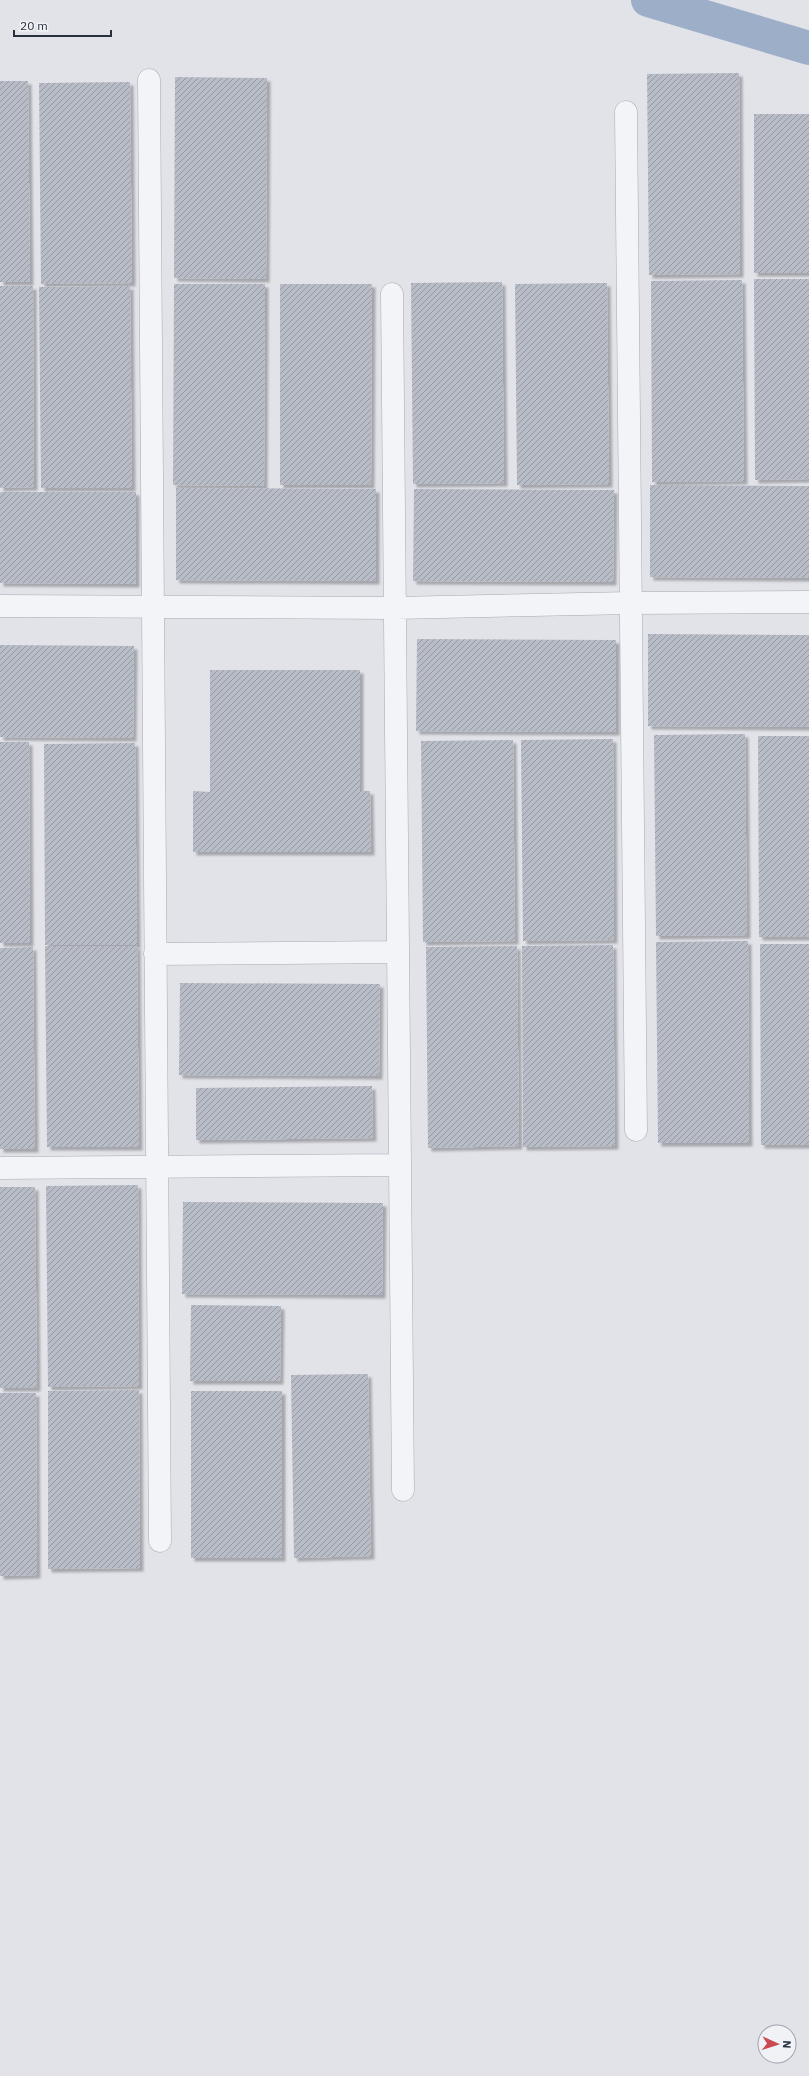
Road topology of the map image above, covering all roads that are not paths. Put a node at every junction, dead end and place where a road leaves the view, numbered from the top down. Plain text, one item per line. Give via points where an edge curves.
1 (149, 80) dead end
2 (626, 112) dead end
3 (392, 294) dead end
4 (809, 602) edge
5 (631, 603) junction
6 (0, 606) edge
7 (152, 606) junction
8 (395, 608) junction
9 (398, 952) junction
10 (155, 954) junction
11 (636, 1130) dead end
12 (400, 1165) junction
13 (157, 1167) junction
14 (0, 1168) edge
15 (403, 1490) dead end
16 (160, 1541) dead end

1 - 7 street
2 - 5 street
3 - 8 street
4 - 5 street
5 - 8 street
5 - 11 street
6 - 7 street
7 - 8 street
7 - 10 street
8 - 9 street
9 - 10 street
9 - 12 street
10 - 13 street
12 - 13 street
12 - 15 street
13 - 14 street
13 - 16 street

